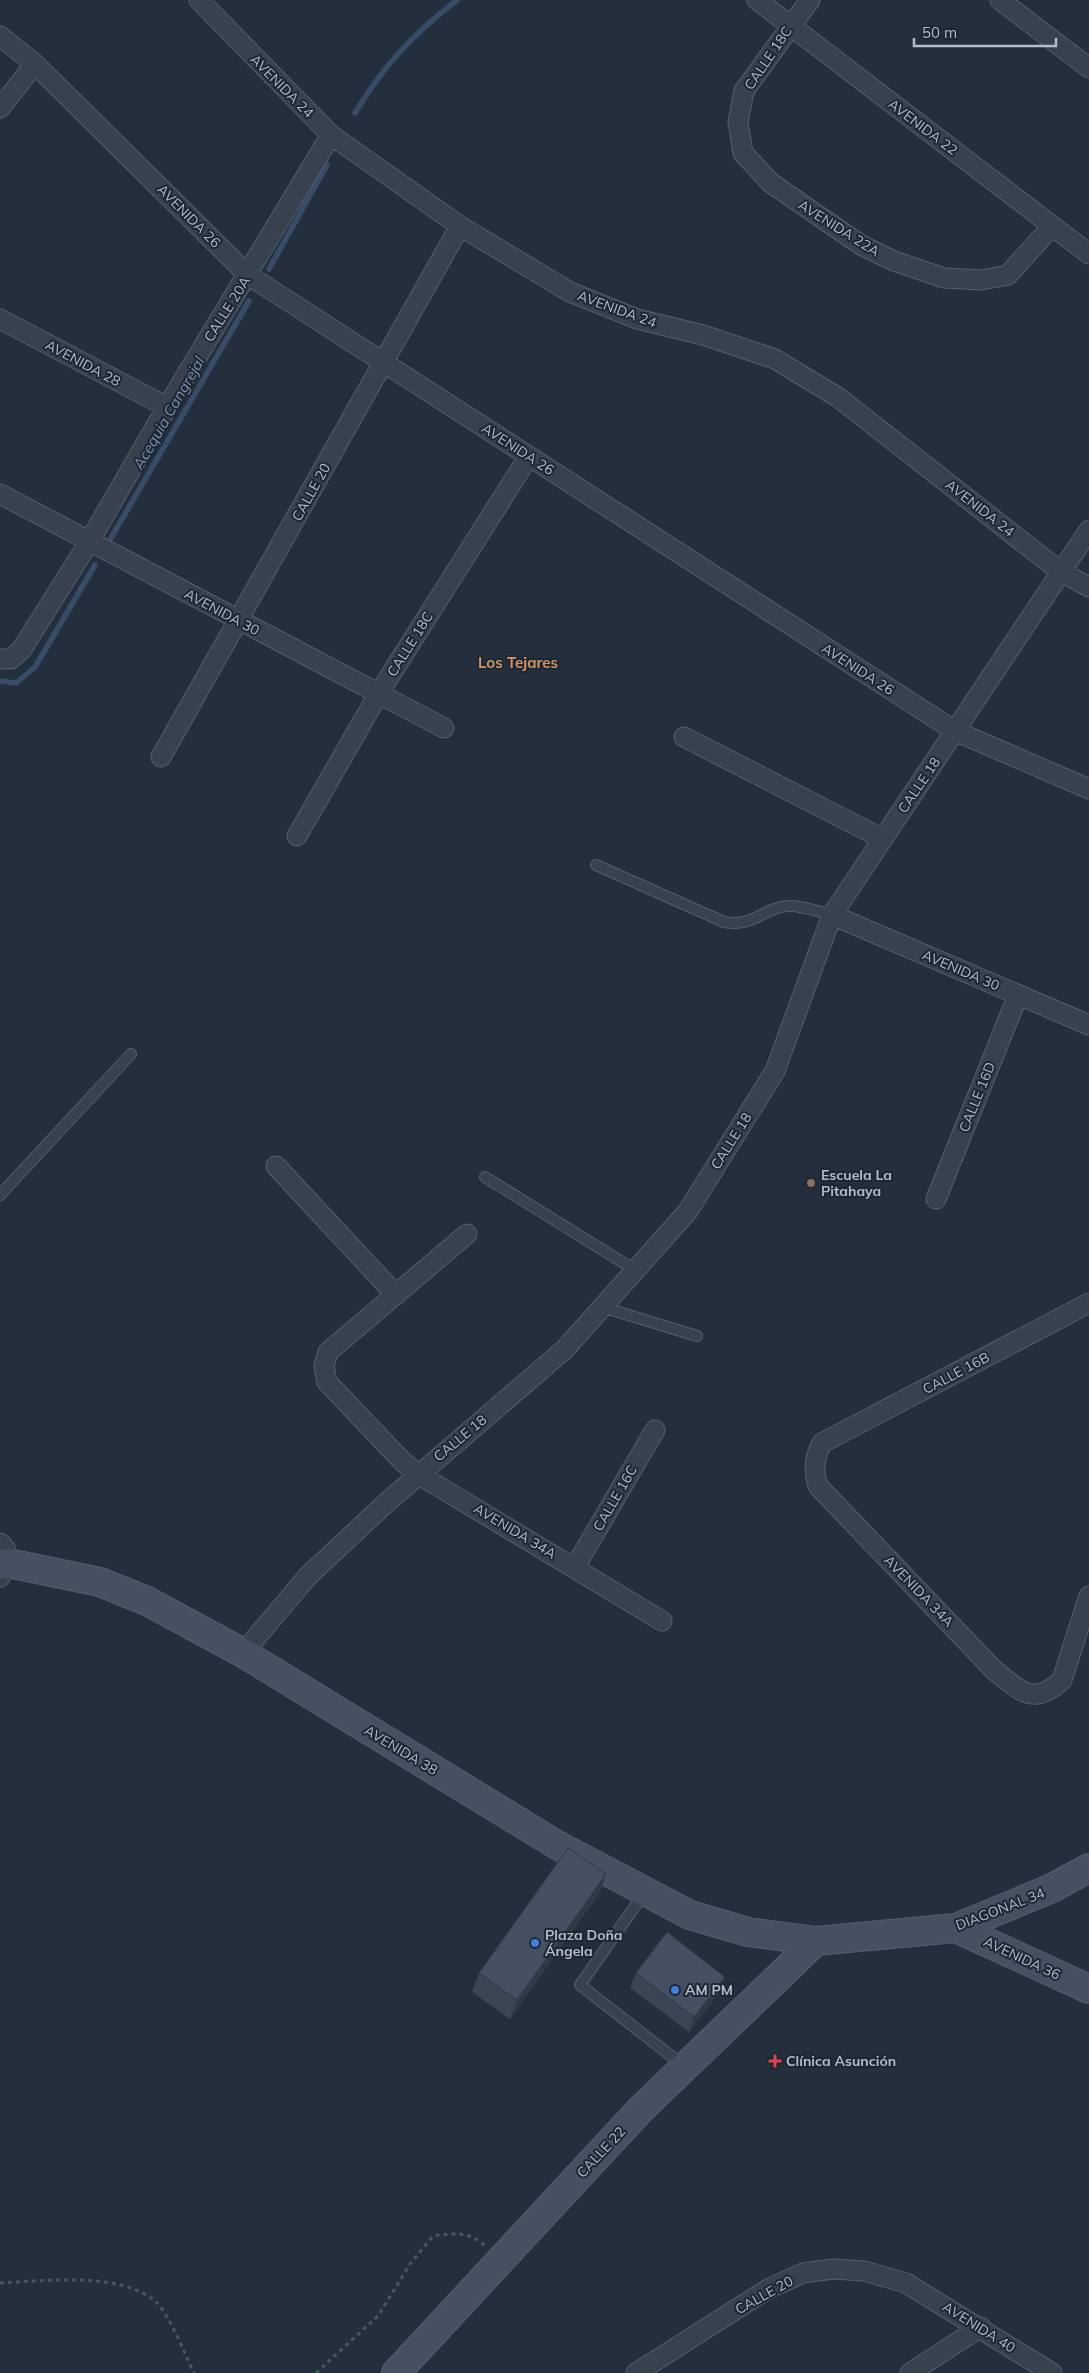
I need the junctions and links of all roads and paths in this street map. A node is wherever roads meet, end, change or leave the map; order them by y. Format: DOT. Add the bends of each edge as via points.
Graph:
graph roads {
  1 [pos="198,0"];
  2 [pos="756,0"];
  3 [pos="810,0"];
  4 [pos="1000,0"];
  5 [pos="790,26"];
  6 [pos="0,36"];
  7 [pos="35,64"];
  8 [pos="1089,68"];
  9 [pos="0,108"];
  10 [pos="738,122"];
  11 [pos="331,135"];
  12 [pos="460,226"];
  13 [pos="1052,226"];
  14 [pos="1089,254"];
  15 [pos="248,275"];
  16 [pos="0,319"];
  17 [pos="384,362"];
  18 [pos="166,407"];
  19 [pos="529,456"];
  20 [pos="0,494"];
  21 [pos="1089,530"];
  22 [pos="89,542"];
  23 [pos="1061,572"];
  24 [pos="1089,587"];
  25 [pos="239,621"];
  26 [pos="5,659"];
  27 [pos="379,693"];
  28 [pos="444,728"];
  29 [pos="955,731"];
  30 [pos="684,737"];
  31 [pos="161,758"];
  32 [pos="1089,789"];
  33 [pos="297,836"];
  34 [pos="883,839"];
  35 [pos="596,866"];
  36 [pos="832,915"];
  37 [pos="1018,995"];
  38 [pos="1089,1025"];
  39 [pos="131,1054"];
  40 [pos="276,1166"];
  41 [pos="485,1177"];
  42 [pos="0,1195"];
  43 [pos="936,1199"];
  44 [pos="467,1234"];
  45 [pos="635,1270"];
  46 [pos="396,1295"];
  47 [pos="1089,1303"];
  48 [pos="602,1307"];
  49 [pos="697,1336"];
  50 [pos="655,1430"];
  51 [pos="822,1443"];
  52 [pos="418,1474"];
  53 [pos="2,1562"];
  54 [pos="575,1567"];
  55 [pos="1089,1596"];
  56 [pos="662,1621"];
  57 [pos="243,1653"];
  58 [pos="1089,1868"];
  59 [pos="645,1891"];
  60 [pos="956,1928"];
  61 [pos="816,1941"];
  62 [pos="1089,1989"];
  63 [pos="685,2066"];
  64 [pos="501,2260"];
  65 [pos="0,2283"];
  66 [pos="906,2283"];
  67 [pos="981,2327"];
  68 [pos="194,2373"];
  69 [pos="316,2373"];
  70 [pos="396,2373"];
  71 [pos="636,2373"];
  72 [pos="910,2373"];
  73 [pos="1052,2373"];
  1 -- 11 [label="street, AVENIDA 24"];
  2 -- 5 [label="street, AVENIDA 22"];
  3 -- 5 [label="street, CALLE 18C"];
  4 -- 8 [label="street"];
  5 -- 10 [label="street, CALLE 18C" via="744,92"];
  5 -- 13 [label="street, AVENIDA 22"];
  6 -- 7 [label="street, AVENIDA 26"];
  7 -- 9 [label="street"];
  7 -- 15 [label="street, AVENIDA 26"];
  10 -- 13 [label="street, AVENIDA 22A" via="743,154 771,183 861,245 894,262 944,278 981,280 1008,275"];
  11 -- 12 [label="street, AVENIDA 24"];
  11 -- 15 [label="street, CALLE 20A"];
  12 -- 17 [label="street, CALLE 20"];
  12 -- 23 [label="street, AVENIDA 24" via="570,292 637,319 703,335 775,359 839,398"];
  13 -- 14 [label="street, AVENIDA 22"];
  15 -- 17 [label="street, AVENIDA 26"];
  15 -- 18 [label="street, CALLE 20A"];
  16 -- 18 [label="street, AVENIDA 28"];
  17 -- 19 [label="street, AVENIDA 26"];
  17 -- 25 [label="street, CALLE 20"];
  18 -- 22 [label="street, CALLE 20A"];
  19 -- 27 [label="street, CALLE 18C"];
  19 -- 29 [label="street, AVENIDA 26"];
  20 -- 22 [label="street, AVENIDA 30"];
  21 -- 23 [label="street, CALLE 18"];
  22 -- 25 [label="street, AVENIDA 30"];
  22 -- 26 [label="street, CALLE 20A" via="22,649"];
  23 -- 24 [label="street, AVENIDA 24"];
  23 -- 29 [label="street, CALLE 18"];
  25 -- 27 [label="street, AVENIDA 30"];
  25 -- 31 [label="street, CALLE 20"];
  27 -- 28 [label="street, AVENIDA 30"];
  27 -- 33 [label="street, CALLE 18C"];
  29 -- 32 [label="street, AVENIDA 26"];
  29 -- 34 [label="street, CALLE 18"];
  30 -- 34 [label="street"];
  34 -- 36 [label="street, CALLE 18"];
  35 -- 36 [label="lane" via="737,925 776,908 791,906"];
  36 -- 37 [label="street, AVENIDA 30"];
  36 -- 45 [label="street, CALLE 18" via="775,1071 688,1211"];
  37 -- 38 [label="street, AVENIDA 30"];
  37 -- 43 [label="street, CALLE 16D"];
  39 -- 42 [label="lane"];
  40 -- 46 [label="street"];
  41 -- 45 [label="lane"];
  44 -- 46 [label="street, AVENIDA 34A"];
  45 -- 48 [label="street, CALLE 18"];
  46 -- 52 [label="street, AVENIDA 34A" via="328,1352 324,1366 327,1382"];
  47 -- 51 [label="street, CALLE 16B"];
  48 -- 49 [label="lane"];
  48 -- 52 [label="street, CALLE 18" via="565,1349"];
  50 -- 54 [label="street, CALLE 16C"];
  51 -- 55 [label="street, AVENIDA 34A" via="814,1466 818,1486 994,1670 1019,1691 1039,1695 1062,1680"];
  52 -- 54 [label="street, AVENIDA 34A"];
  52 -- 57 [label="street, CALLE 18" via="308,1576"];
  53 -- 57 [label="street, AVENIDA 38" via="100,1582 146,1601"];
  54 -- 56 [label="street, AVENIDA 34A"];
  57 -- 59 [label="street, AVENIDA 38" via="557,1845"];
  58 -- 60 [label="street, DIAGONAL 34" via="1052,1888"];
  59 -- 61 [label="street, AVENIDA 38" via="690,1915 740,1929"];
  59 -- 63 [label="lane" via="580,1985"];
  60 -- 61 [label="street, DIAGONAL 34"];
  60 -- 62 [label="street, AVENIDA 36"];
  61 -- 63 [label="street, CALLE 22"];
  63 -- 64 [label="street, CALLE 22"];
  64 -- 69 [label="path" via="479,2240 458,2232 433,2236 410,2264 378,2316"];
  64 -- 70 [label="street, CALLE 22"];
  65 -- 68 [label="path" via="93,2280 136,2290 156,2303"];
  66 -- 67 [label="street, AVENIDA 40"];
  66 -- 71 [label="street, CALLE 20" via="864,2271 833,2269 802,2273 768,2290"];
  67 -- 72 [label="street"];
  67 -- 73 [label="street, AVENIDA 40"];
}
